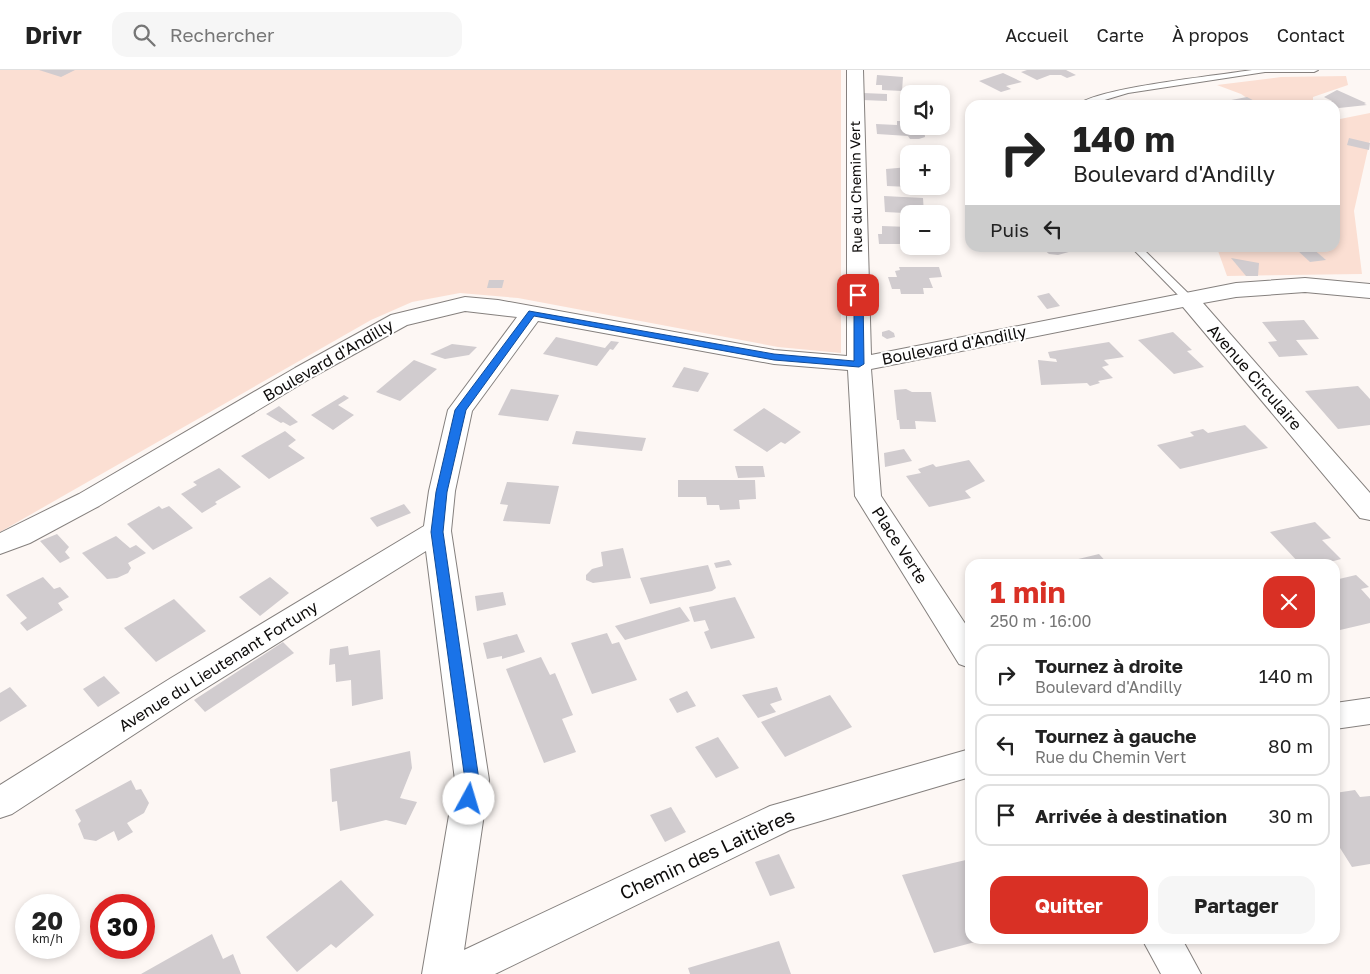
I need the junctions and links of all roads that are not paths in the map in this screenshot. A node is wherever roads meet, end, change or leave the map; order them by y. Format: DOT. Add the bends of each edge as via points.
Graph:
graph roads {
  1 [pos="855,70"];
  2 [pos="1260,70"];
  3 [pos="1314,70"];
  4 [pos="1094,100"];
  5 [pos="1141,252"];
  6 [pos="1370,291"];
  7 [pos="1188,299"];
  8 [pos="532,313"];
  9 [pos="859,364"];
  10 [pos="1370,511"];
  11 [pos="437,532"];
  12 [pos="0,544"];
  13 [pos="965,648"];
  14 [pos="1370,711"];
  15 [pos="1340,715"];
  16 [pos="965,764"];
  17 [pos="0,803"];
  18 [pos="1164,944"];
  19 [pos="441,974"];
  20 [pos="454,974"];
  21 [pos="1182,974"];
  1 -- 9 [label="street, Rue du Chemin Vert"];
  2 -- 3 [label="lane"];
  2 -- 4 [label="lane" via="1127,91"];
  5 -- 7 [label="lane, Avenue Circulaire"];
  6 -- 7 [label="street, Boulevard d'Andilly" via="1305,285 1236,290"];
  7 -- 9 [label="street, Boulevard d'Andilly"];
  7 -- 10 [label="street, Avenue Circulaire"];
  8 -- 9 [label="street, Boulevard d'Andilly" via="774,357"];
  8 -- 11 [label="street" via="460,410"];
  8 -- 12 [label="street, Boulevard d'Andilly" via="465,304 398,320 89,500"];
  9 -- 13 [label="street, Place Verte" via="868,496"];
  11 -- 17 [label="street, Avenue du Lieutenant Fortuny" via="182,687"];
  11 -- 19 [label="street" via="472,780"];
  14 -- 15 [label="street"];
  16 -- 20 [label="street, Chemin des Laitières" via="782,816"];
  18 -- 21 [label="street"];
}
